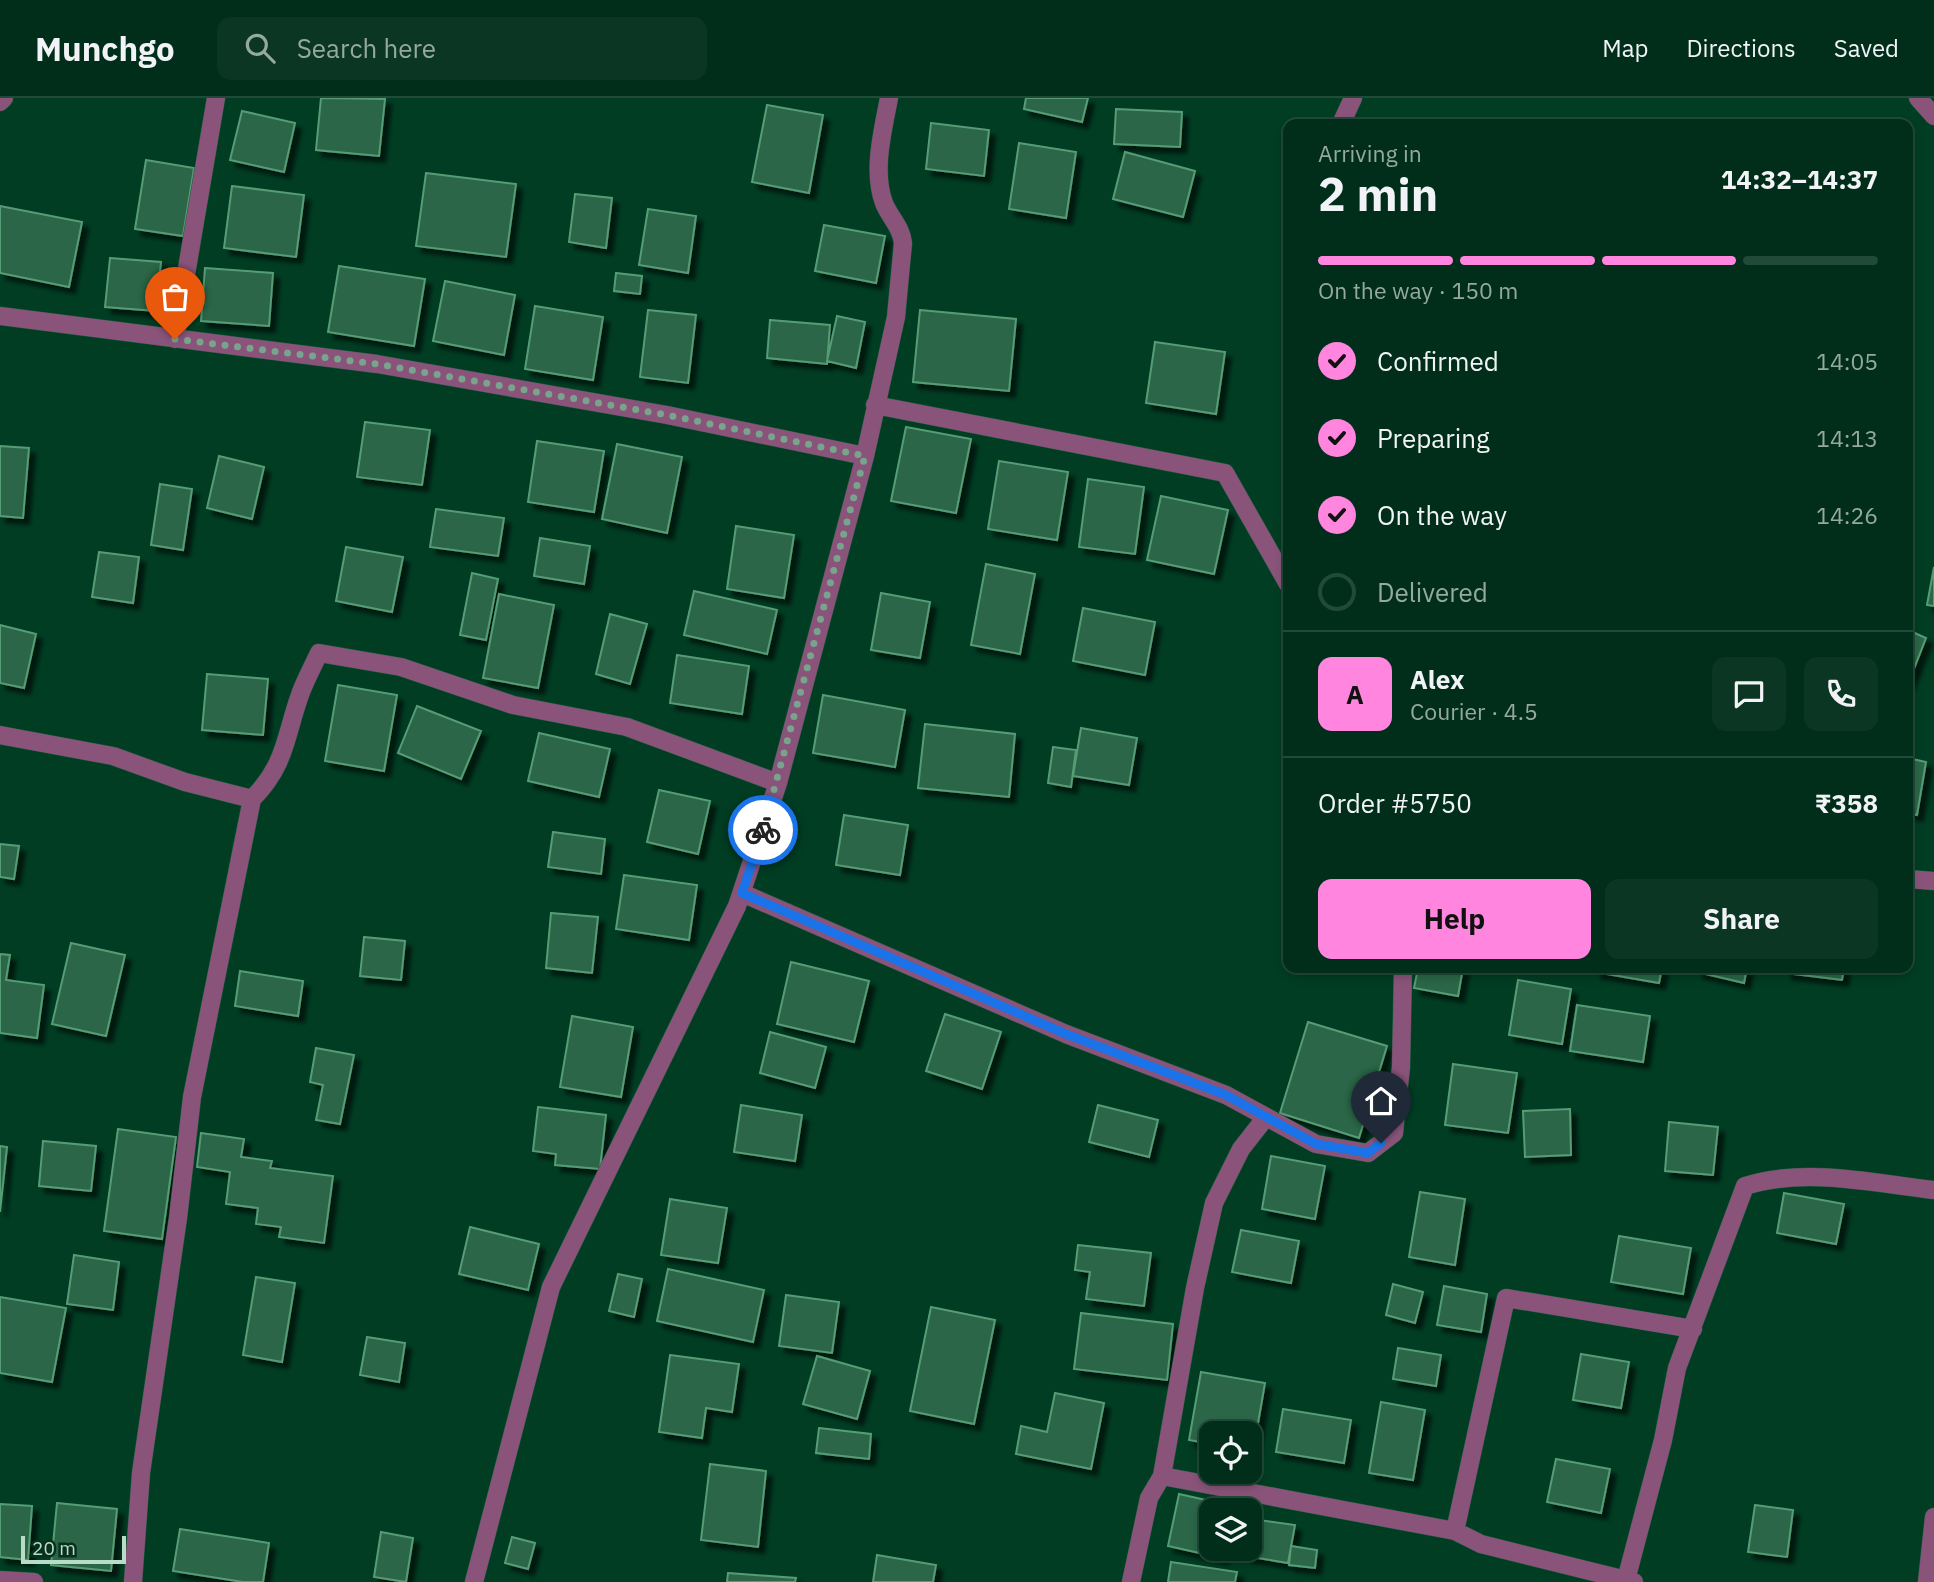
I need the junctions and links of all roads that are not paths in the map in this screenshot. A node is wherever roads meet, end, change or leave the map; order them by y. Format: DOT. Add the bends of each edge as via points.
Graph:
graph roads {
  1 [pos="4,98"];
  2 [pos="216,98"];
  3 [pos="889,98"];
  4 [pos="1353,98"];
  5 [pos="1918,98"];
  6 [pos="0,102"];
  7 [pos="1934,116"];
  8 [pos="1343,119"];
  9 [pos="0,316"];
  10 [pos="175,339"];
  11 [pos="875,405"];
  12 [pos="865,456"];
  13 [pos="1283,575"];
  14 [pos="0,735"];
  15 [pos="778,783"];
  16 [pos="252,799"];
  17 [pos="1913,879"];
  18 [pos="1934,881"];
  19 [pos="742,893"];
  20 [pos="1403,973"];
  21 [pos="1266,1117"];
  22 [pos="1934,1190"];
  23 [pos="1693,1329"];
  24 [pos="1162,1476"];
  25 [pos="1934,1517"];
  26 [pos="1455,1531"];
  27 [pos="1930,1574"];
  28 [pos="0,1580"];
  29 [pos="1630,1581"];
  30 [pos="34,1582"];
  31 [pos="133,1582"];
  32 [pos="474,1582"];
  33 [pos="1131,1582"];
  1 -- 6 [label="street"];
  2 -- 10 [label="street"];
  3 -- 11 [label="street" via="879,183 903,243 896,317"];
  4 -- 8 [label="street"];
  5 -- 7 [label="street"];
  9 -- 10 [label="street"];
  10 -- 12 [label="street" via="377,364 667,415"];
  11 -- 12 [label="street"];
  11 -- 13 [label="street" via="1225,473"];
  12 -- 15 [label="street"];
  14 -- 16 [label="street" via="113,756 185,782"];
  15 -- 16 [label="street" via="627,727 513,705 401,667 319,653 301,692 287,744 270,781"];
  15 -- 19 [label="street"];
  16 -- 31 [label="street" via="192,1097 141,1473"];
  17 -- 18 [label="street"];
  19 -- 21 [label="street" via="1066,1034 1226,1095"];
  19 -- 32 [label="street" via="551,1287"];
  20 -- 21 [label="street" via="1394,1133 1368,1153 1316,1144"];
  21 -- 24 [label="street" via="1241,1149 1214,1203"];
  22 -- 23 [label="street" via="1829,1178 1770,1178 1745,1186"];
  23 -- 26 [label="street" via="1506,1298"];
  23 -- 29 [label="street" via="1677,1368"];
  24 -- 26 [label="street"];
  24 -- 33 [label="street" via="1149,1498"];
  25 -- 27 [label="street"];
  26 -- 29 [label="street" via="1480,1544"];
  28 -- 30 [label="street"];
}
